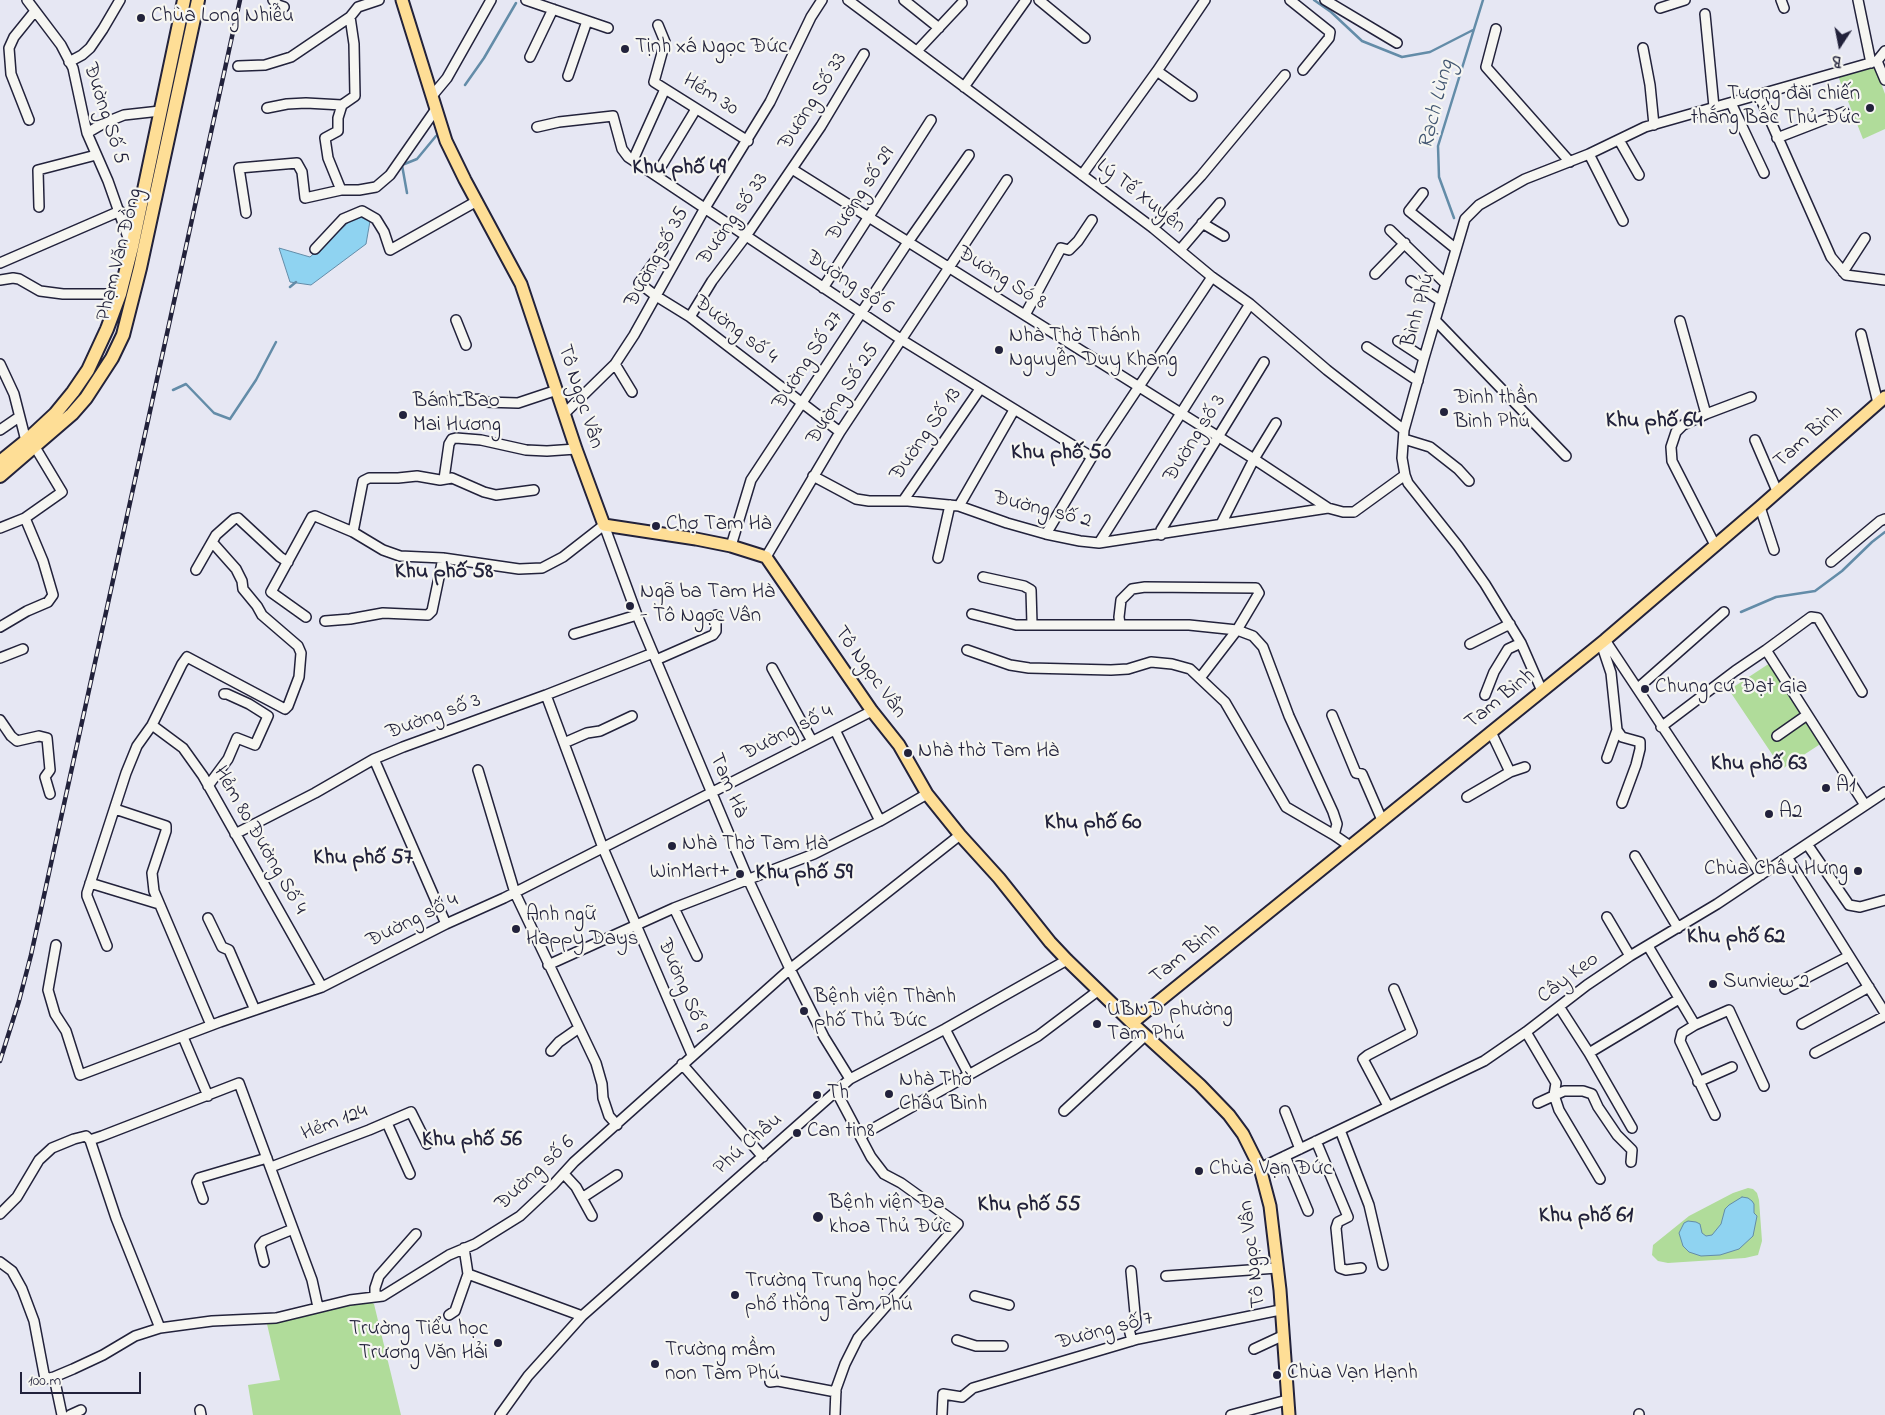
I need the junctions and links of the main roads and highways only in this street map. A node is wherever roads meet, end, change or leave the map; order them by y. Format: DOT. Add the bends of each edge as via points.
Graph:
graph roads {
  1 [pos="184,0"];
  2 [pos="198,0"];
  3 [pos="402,0"];
  4 [pos="1882,400"];
  5 [pos="30,444"];
  6 [pos="0,462"];
  7 [pos="0,476"];
  8 [pos="1132,1023"];
  9 [pos="1289,1415"];
  1 -- 5 [label="highway, Phạm Văn Đồng" via="120,294 88,370"];
  2 -- 5 [label="highway, Phạm Văn Đồng" via="123,335 86,398 72,414"];
  3 -- 8 [label="main road, Tô Ngọc Vân" via="446,141 521,284 604,525 696,539 766,557 899,745 928,794 960,835 1067,960"];
  4 -- 8 [label="main road, Tam Bình" via="1603,641"];
  5 -- 6 [label="highway, Phạm Văn Đồng"];
  5 -- 7 [label="highway, Phạm Văn Đồng"];
  8 -- 9 [label="main road, Tô Ngọc Vân" via="1200,1084 1229,1115 1260,1168 1270,1206"];
}
